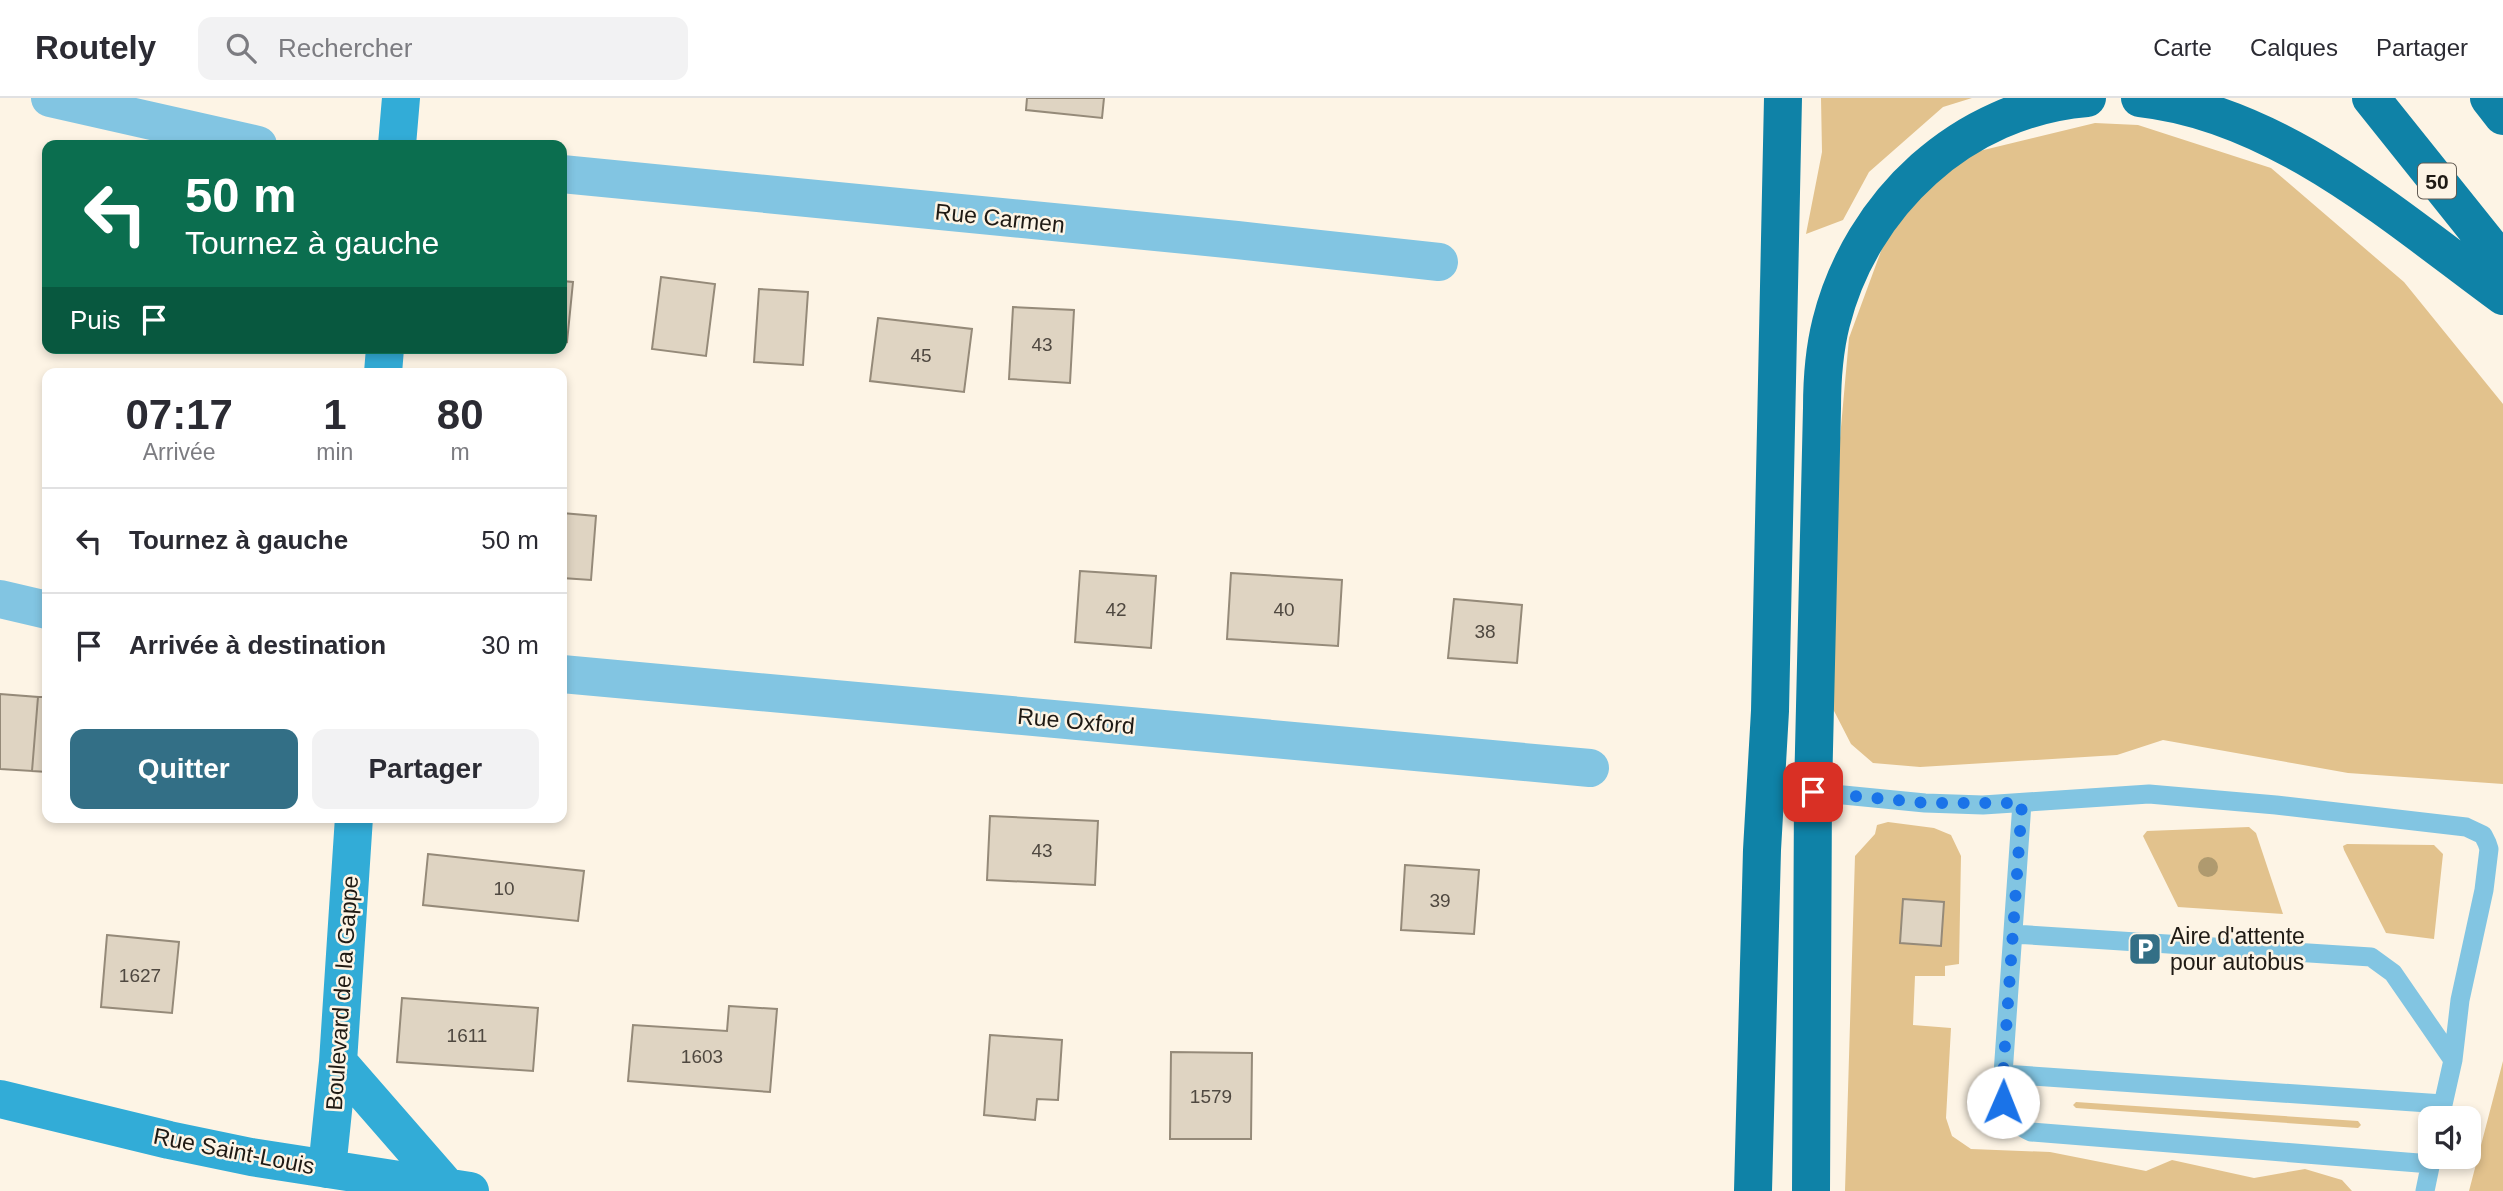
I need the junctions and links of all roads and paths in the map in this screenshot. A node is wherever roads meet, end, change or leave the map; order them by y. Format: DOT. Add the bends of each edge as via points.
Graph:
graph roads {
  1 [pos="51,98"];
  2 [pos="401,98"];
  3 [pos="1783,98"];
  4 [pos="2087,98"];
  5 [pos="2140,98"];
  6 [pos="2371,98"];
  7 [pos="2489,98"];
  8 [pos="2503,116"];
  9 [pos="236,140"];
  10 [pos="397,140"];
  11 [pos="567,174"];
  12 [pos="1439,262"];
  13 [pos="2503,263"];
  14 [pos="2503,296"];
  15 [pos="0,599"];
  16 [pos="42,609"];
  17 [pos="567,674"];
  18 [pos="1590,768"];
  19 [pos="1813,792"];
  20 [pos="2022,803"];
  21 [pos="354,823"];
  22 [pos="2013,934"];
  23 [pos="2453,1059"];
  24 [pos="338,1062"];
  25 [pos="2003,1074"];
  26 [pos="0,1099"];
  27 [pos="2443,1106"];
  28 [pos="2418,1109"];
  29 [pos="2418,1159"];
  30 [pos="327,1169"];
  31 [pos="2429,1169"];
  32 [pos="458,1189"];
  33 [pos="1753,1191"];
  34 [pos="1811,1191"];
  35 [pos="2425,1191"];
  1 -- 9 [label="street"];
  2 -- 10 [label="main road"];
  3 -- 33 [label="highway" via="1770,711"];
  4 -- 19 [label="highway" via="2021,111 1944,151 1890,204 1846,276 1823,370"];
  5 -- 14 [label="highway" via="2219,115 2274,140 2345,181"];
  6 -- 13 [label="highway, 50"];
  7 -- 8 [label="highway"];
  11 -- 12 [label="street, Rue Carmen"];
  15 -- 16 [label="street"];
  17 -- 18 [label="street, Rue Oxford"];
  19 -- 20 [label="lane" via="1926,803"];
  19 -- 34 [label="highway"];
  20 -- 22 [label="lane"];
  20 -- 23 [label="lane" via="2149,794 2476,830 2489,849"];
  21 -- 24 [label="main road, Boulevard de la Gappe"];
  22 -- 23 [label="lane" via="2371,957 2393,973"];
  22 -- 25 [label="lane"];
  23 -- 27 [label="lane"];
  24 -- 30 [label="main road, Boulevard de la Gappe"];
  24 -- 32 [label="main road"];
  25 -- 28 [label="lane"];
  25 -- 29 [label="lane" via="2006,1110 2016,1124 2031,1132"];
  26 -- 30 [label="main road, Rue Saint-Louis" via="183,1143"];
  30 -- 32 [label="main road, Rue Saint-Louis"];
  31 -- 35 [label="lane"];
}
